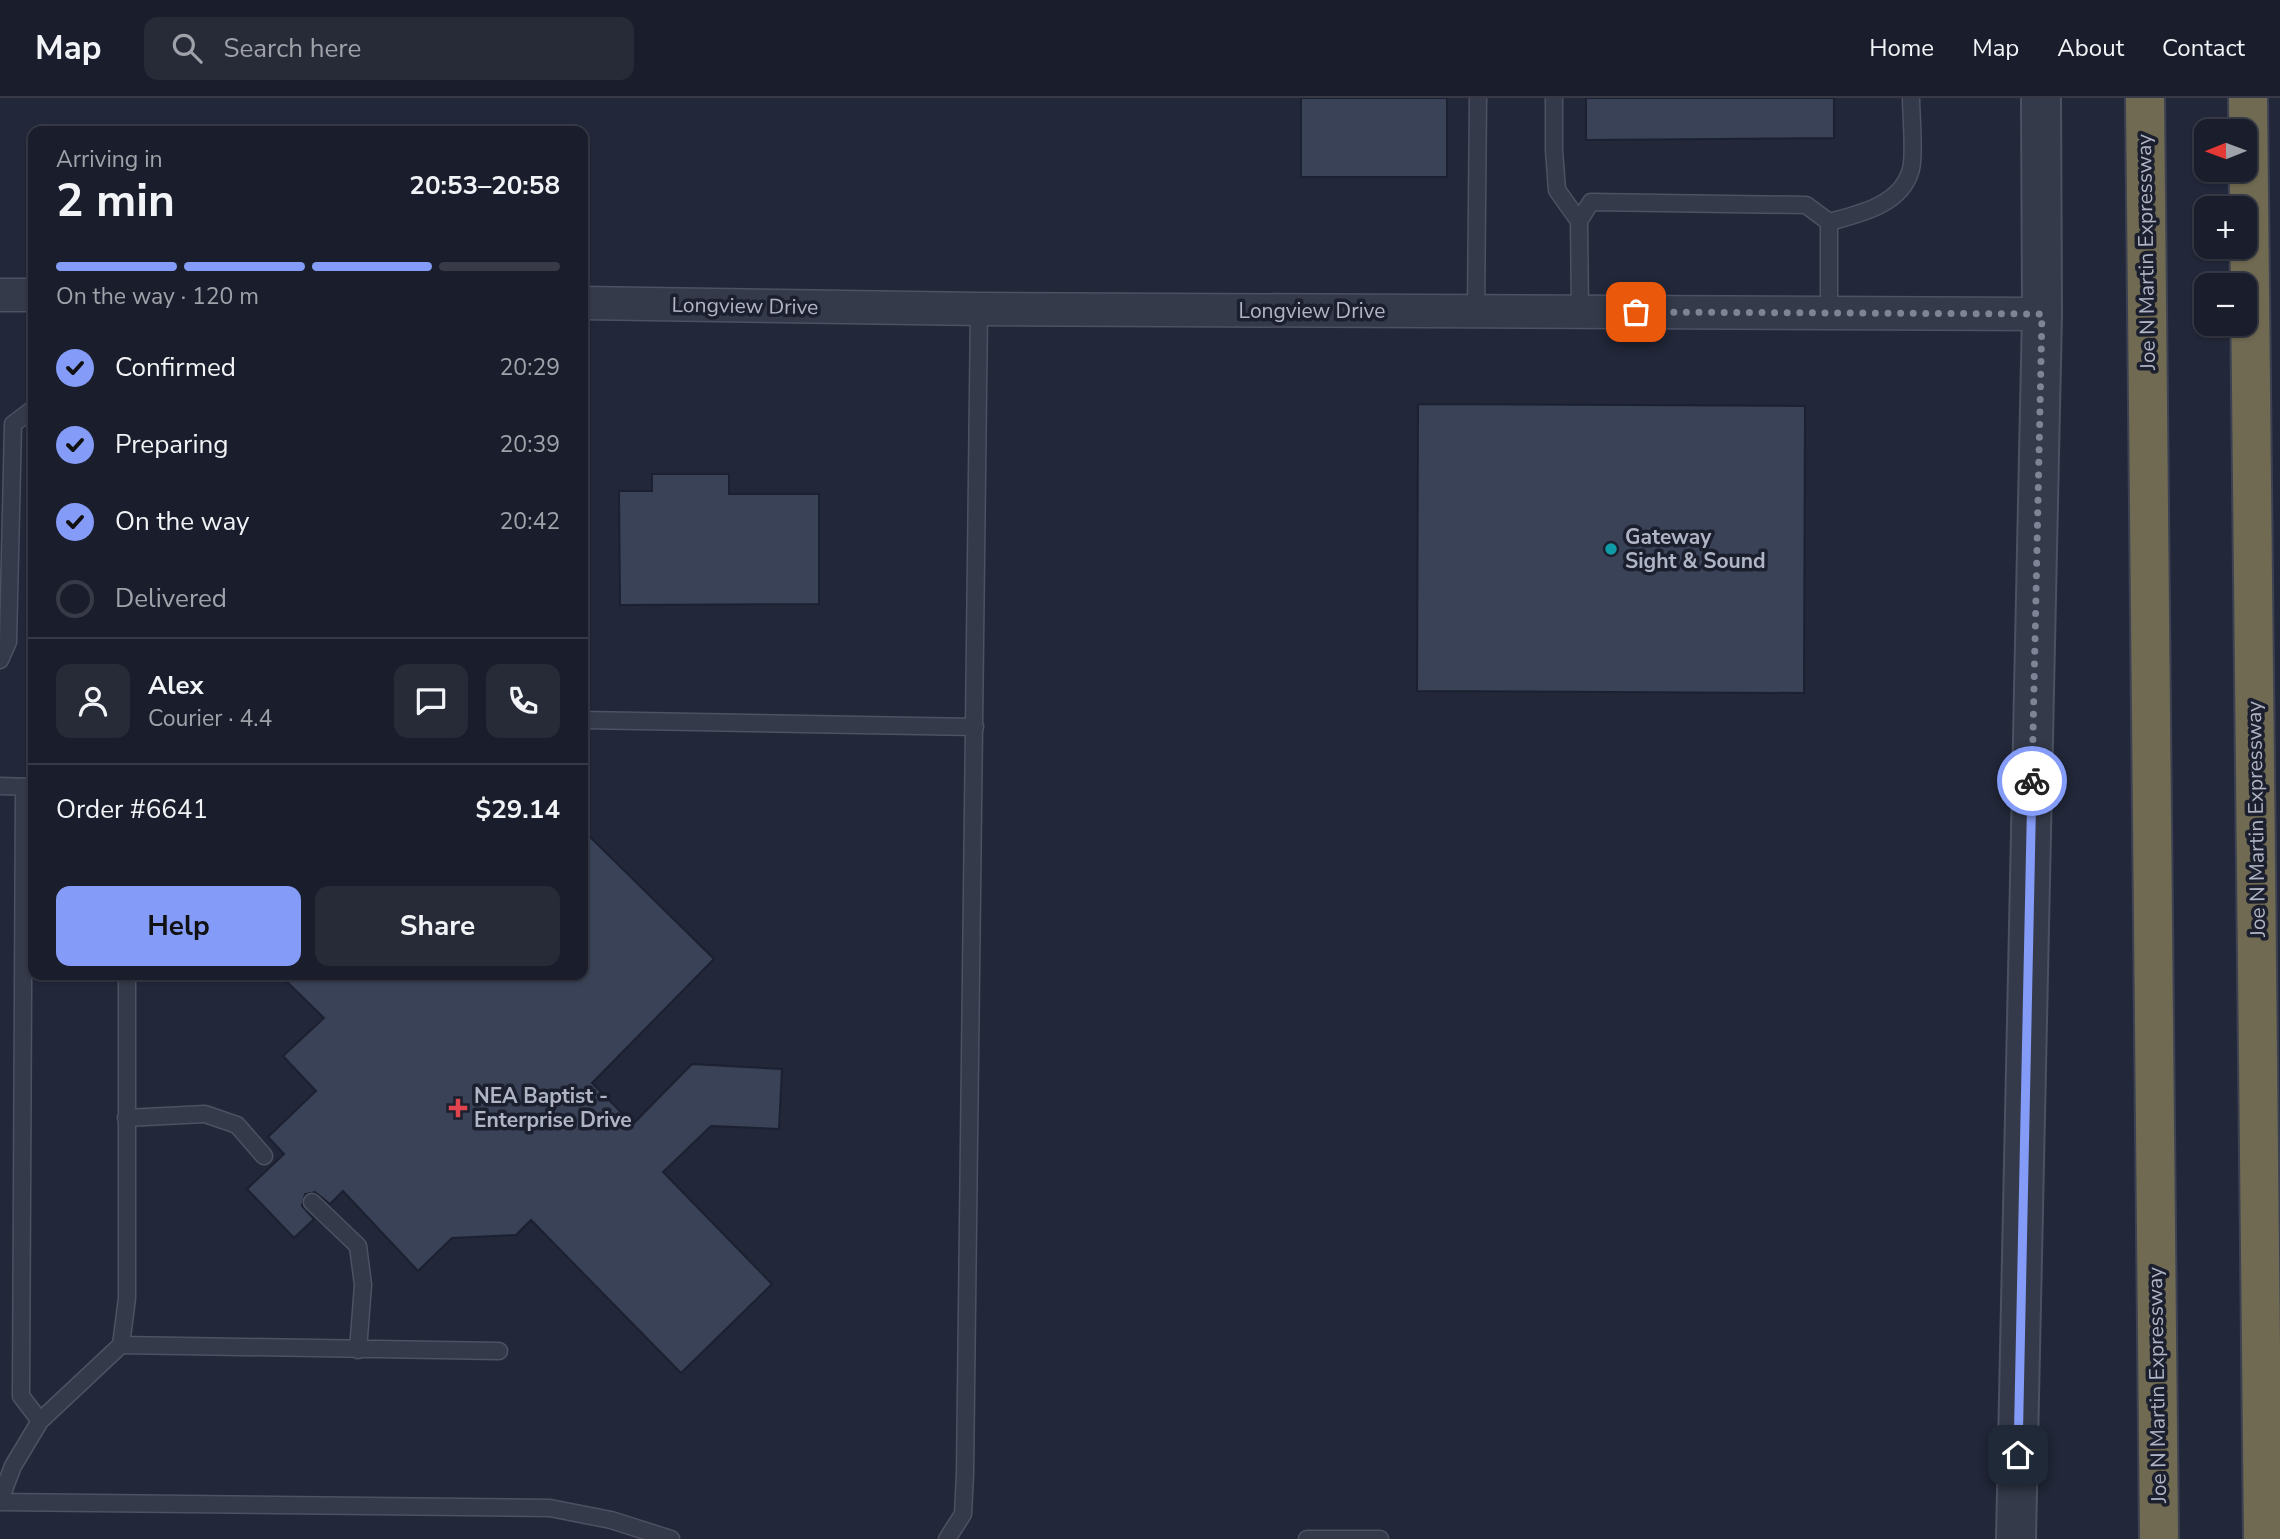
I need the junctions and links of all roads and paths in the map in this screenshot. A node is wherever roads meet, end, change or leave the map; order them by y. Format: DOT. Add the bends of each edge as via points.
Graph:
graph roads {
  1 [pos="1478,98"];
  2 [pos="1554,98"];
  3 [pos="1910,98"];
  4 [pos="2042,98"];
  5 [pos="2145,98"];
  6 [pos="2248,98"];
  7 [pos="1579,221"];
  8 [pos="1829,222"];
  9 [pos="0,295"];
  10 [pos="28,295"];
  11 [pos="588,303"];
  12 [pos="979,309"];
  13 [pos="1476,312"];
  14 [pos="1580,312"];
  15 [pos="1829,313"];
  16 [pos="2042,314"];
  17 [pos="28,412"];
  18 [pos="0,660"];
  19 [pos="588,720"];
  20 [pos="975,727"];
  21 [pos="0,786"];
  22 [pos="28,787"];
  23 [pos="127,980"];
  24 [pos="127,1118"];
  25 [pos="264,1156"];
  26 [pos="312,1202"];
  27 [pos="121,1345"];
  28 [pos="358,1350"];
  29 [pos="499,1351"];
  30 [pos="40,1421"];
  31 [pos="0,1501"];
  32 [pos="671,1539"];
  33 [pos="947,1539"];
  34 [pos="1307,1539"];
  35 [pos="1380,1539"];
  36 [pos="2016,1539"];
  37 [pos="2159,1539"];
  38 [pos="2263,1539"];
  1 -- 13 [label="lane"];
  2 -- 7 [label="lane" via="1557,190"];
  3 -- 8 [label="lane" via="1911,169 1900,188 1866,212"];
  4 -- 16 [label="street"];
  5 -- 37 [label="highway, Joe N Martin Expressway"];
  6 -- 38 [label="highway, Joe N Martin Expressway"];
  7 -- 8 [label="lane" via="1591,202 1806,205"];
  7 -- 14 [label="lane"];
  8 -- 15 [label="lane"];
  9 -- 10 [label="street"];
  11 -- 12 [label="street, Longview Drive"];
  12 -- 13 [label="street, Longview Drive"];
  12 -- 20 [label="lane"];
  13 -- 14 [label="street, Longview Drive"];
  14 -- 15 [label="street, Longview Drive"];
  15 -- 16 [label="street, Longview Drive"];
  16 -- 36 [label="street"];
  17 -- 18 [label="lane" via="13,424 8,642"];
  19 -- 20 [label="lane"];
  20 -- 33 [label="lane" via="965,1474 963,1514"];
  21 -- 22 [label="lane"];
  22 -- 30 [label="lane" via="21,1396"];
  23 -- 24 [label="lane"];
  24 -- 25 [label="lane" via="205,1114 237,1125"];
  24 -- 27 [label="lane" via="127,1297"];
  26 -- 28 [label="lane" via="358,1246 363,1285"];
  27 -- 28 [label="lane"];
  27 -- 30 [label="lane"];
  28 -- 29 [label="lane"];
  30 -- 31 [label="lane" via="13,1466"];
  31 -- 32 [label="lane" via="550,1508 611,1520"];
  34 -- 35 [label="lane"];
}
